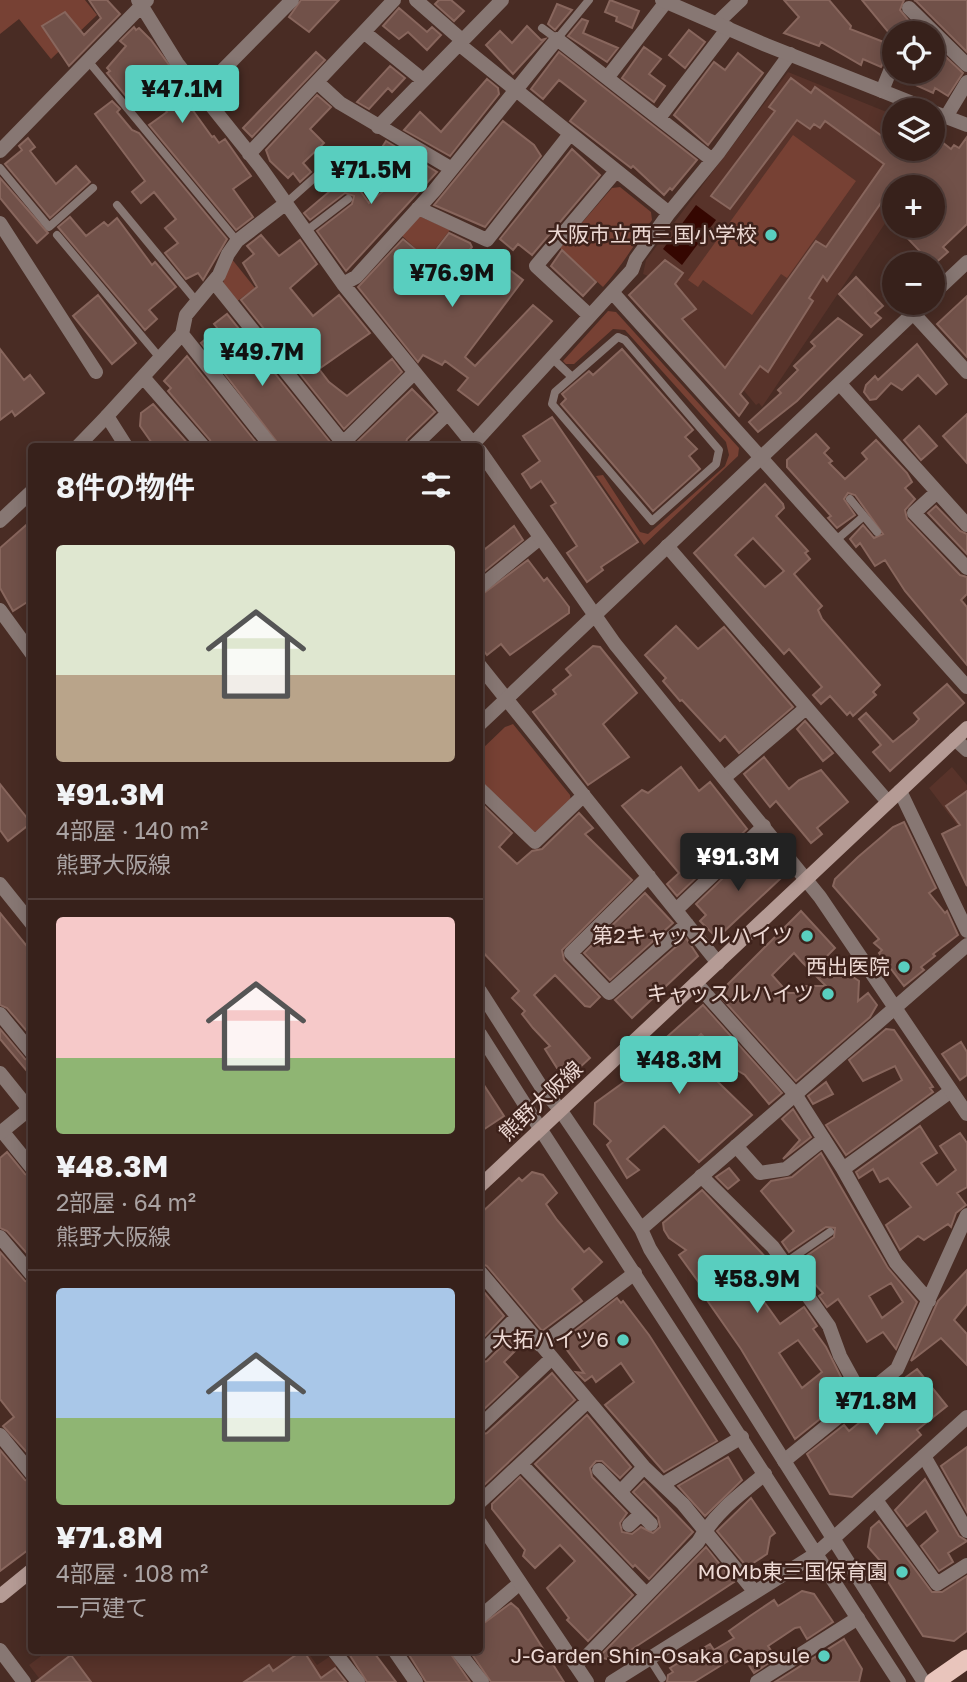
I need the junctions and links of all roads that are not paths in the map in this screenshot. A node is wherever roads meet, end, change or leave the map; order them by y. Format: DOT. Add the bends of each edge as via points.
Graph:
graph roads {
  1 [pos="292,0"];
  2 [pos="394,0"];
  3 [pos="416,0"];
  4 [pos="502,0"];
  5 [pos="589,0"];
  6 [pos="741,0"];
  7 [pos="665,1"];
  8 [pos="142,2"];
  9 [pos="909,8"];
  10 [pos="915,21"];
  11 [pos="723,26"];
  12 [pos="542,28"];
  13 [pos="365,33"];
  14 [pos="558,39"];
  15 [pos="461,43"];
  16 [pos="945,48"];
  17 [pos="790,54"];
  18 [pos="89,62"];
  19 [pos="967,65"];
  20 [pos="607,78"];
  21 [pos="423,80"];
  22 [pos="967,82"];
  23 [pos="318,83"];
  24 [pos="885,84"];
  25 [pos="516,90"];
  26 [pos="882,91"];
  27 [pos="201,93"];
  28 [pos="899,98"];
  29 [pos="945,104"];
  30 [pos="945,116"];
  31 [pos="659,118"];
  32 [pos="967,125"];
  33 [pos="378,127"];
  34 [pos="570,134"];
  35 [pos="0,151"];
  36 [pos="249,154"];
  37 [pos="711,159"];
  38 [pos="331,163"];
  39 [pos="0,168"];
  40 [pos="452,169"];
  41 [pos="616,171"];
  42 [pos="93,188"];
  43 [pos="348,199"];
  44 [pos="285,204"];
  45 [pos="117,205"];
  46 [pos="418,208"];
  47 [pos="669,213"];
  48 [pos="0,223"];
  49 [pos="305,232"];
  50 [pos="57,236"];
  51 [pos="237,242"];
  52 [pos="967,262"];
  53 [pos="214,282"];
  54 [pos="945,283"];
  55 [pos="343,284"];
  56 [pos="612,292"];
  57 [pos="197,302"];
  58 [pos="912,315"];
  59 [pos="924,315"];
  60 [pos="590,316"];
  61 [pos="182,334"];
  62 [pos="160,358"];
  63 [pos="552,358"];
  64 [pos="96,372"];
  65 [pos="967,372"];
  66 [pos="413,374"];
  67 [pos="571,376"];
  68 [pos="143,377"];
  69 [pos="840,384"];
  70 [pos="447,414"];
  71 [pos="107,416"];
  72 [pos="92,441"];
  73 [pos="124,443"];
  74 [pos="200,443"];
  75 [pos="269,443"];
  76 [pos="339,443"];
  77 [pos="343,443"];
  78 [pos="417,443"];
  79 [pos="472,443"];
  80 [pos="479,443"];
  81 [pos="483,457"];
  82 [pos="760,458"];
  83 [pos="937,492"];
  84 [pos="28,495"];
  85 [pos="850,499"];
  86 [pos="864,516"];
  87 [pos="0,521"];
  88 [pos="967,525"];
  89 [pos="877,531"];
  90 [pos="540,538"];
  91 [pos="835,541"];
  92 [pos="667,546"];
  93 [pos="967,569"];
  94 [pos="483,585"];
  95 [pos="0,610"];
  96 [pos="593,614"];
  97 [pos="28,648"];
  98 [pos="483,670"];
  99 [pos="967,687"];
  100 [pos="506,699"];
  101 [pos="806,708"];
  102 [pos="483,721"];
  103 [pos="967,728"];
  104 [pos="956,739"];
  105 [pos="967,750"];
  106 [pos="725,778"];
  107 [pos="900,791"];
  108 [pos="483,792"];
  109 [pos="584,795"];
  110 [pos="888,802"];
  111 [pos="764,826"];
  112 [pos="649,876"];
  113 [pos="807,879"];
  114 [pos="0,884"];
  115 [pos="676,910"];
  116 [pos="28,919"];
  117 [pos="687,924"];
  118 [pos="967,931"];
  119 [pos="967,945"];
  120 [pos="718,962"];
  121 [pos="696,983"];
  122 [pos="483,996"];
  123 [pos="895,1007"];
  124 [pos="0,1014"];
  125 [pos="483,1039"];
  126 [pos="28,1048"];
  127 [pos="0,1073"];
  128 [pos="951,1091"];
  129 [pos="795,1094"];
  130 [pos="28,1106"];
  131 [pos="28,1110"];
  132 [pos="561,1111"];
  133 [pos="967,1114"];
  134 [pos="541,1130"];
  135 [pos="1,1132"];
  136 [pos="824,1139"];
  137 [pos="736,1146"];
  138 [pos="28,1163"];
  139 [pos="843,1169"];
  140 [pos="701,1176"];
  141 [pos="483,1180"];
  142 [pos="967,1214"];
  143 [pos="640,1229"];
  144 [pos="830,1232"];
  145 [pos="0,1237"];
  146 [pos="785,1263"];
  147 [pos="28,1270"];
  148 [pos="635,1273"];
  149 [pos="483,1281"];
  150 [pos="929,1301"];
  151 [pos="517,1317"];
  152 [pos="540,1345"];
  153 [pos="483,1351"];
  154 [pos="552,1358"];
  155 [pos="862,1396"];
  156 [pos="588,1401"];
  157 [pos="967,1417"];
  158 [pos="483,1423"];
  159 [pos="0,1435"];
  160 [pos="742,1437"];
  161 [pos="924,1456"];
  162 [pos="784,1461"];
  163 [pos="522,1464"];
  164 [pos="644,1467"];
  165 [pos="28,1469"];
  166 [pos="599,1470"];
  167 [pos="765,1474"];
  168 [pos="663,1484"];
  169 [pos="620,1492"];
  170 [pos="483,1499"];
  171 [pos="876,1500"];
  172 [pos="629,1525"];
  173 [pos="483,1528"];
  174 [pos="967,1531"];
  175 [pos="704,1532"];
  176 [pos="833,1537"];
  177 [pos="816,1554"];
  178 [pos="967,1565"];
  179 [pos="28,1573"];
  180 [pos="520,1583"];
  181 [pos="754,1591"];
  182 [pos="646,1594"];
  183 [pos="0,1595"];
  184 [pos="483,1614"];
  185 [pos="858,1618"];
  186 [pos="0,1650"];
  187 [pos="336,1654"];
  188 [pos="397,1654"];
  189 [pos="460,1654"];
  190 [pos="650,1659"];
  191 [pos="967,1659"];
  192 [pos="575,1664"];
  193 [pos="967,1674"];
  194 [pos="662,1678"];
  195 [pos="24,1682"];
  196 [pos="358,1682"];
  197 [pos="416,1682"];
  198 [pos="482,1682"];
  199 [pos="587,1682"];
  200 [pos="612,1682"];
  201 [pos="757,1682"];
  202 [pos="899,1682"];
  203 [pos="924,1682"];
  204 [pos="934,1682"];
  205 [pos="956,1682"];
  1 -- 27 [label="street"];
  2 -- 13 [label="street"];
  3 -- 15 [label="street"];
  4 -- 15 [label="street"];
  5 -- 14 [label="lane"];
  6 -- 11 [label="street"];
  7 -- 11 [label="street"];
  7 -- 20 [label="street"];
  8 -- 18 [label="street"];
  8 -- 27 [label="street" via="177,63"];
  9 -- 10 [label="street"];
  11 -- 17 [label="street"];
  11 -- 31 [label="street"];
  12 -- 14 [label="lane"];
  13 -- 21 [label="street"];
  13 -- 23 [label="street"];
  14 -- 20 [label="street"];
  14 -- 25 [label="street"];
  15 -- 21 [label="street"];
  15 -- 25 [label="street"];
  16 -- 19 [label="street"];
  17 -- 26 [label="street"];
  17 -- 37 [label="street"];
  18 -- 35 [label="street"];
  18 -- 51 [label="lane"];
  20 -- 31 [label="street"];
  21 -- 33 [label="street"];
  22 -- 29 [label="street"];
  23 -- 33 [label="street"];
  23 -- 36 [label="street"];
  24 -- 26 [label="street"];
  25 -- 34 [label="street"];
  25 -- 40 [label="street"];
  26 -- 28 [label="street"];
  27 -- 36 [label="street"];
  30 -- 32 [label="street"];
  31 -- 37 [label="street"];
  33 -- 40 [label="street"];
  34 -- 41 [label="street"];
  34 -- 46 [label="street" via="486,240"];
  36 -- 44 [label="street"];
  37 -- 47 [label="street"];
  38 -- 44 [label="lane"];
  39 -- 42 [label="lane" via="49,227"];
  40 -- 46 [label="street"];
  41 -- 47 [label="street"];
  41 -- 60 [label="street" via="536,266"];
  43 -- 49 [label="lane"];
  44 -- 49 [label="street"];
  44 -- 51 [label="street"];
  45 -- 57 [label="lane"];
  46 -- 55 [label="street" via="356,277"];
  47 -- 56 [label="street"];
  48 -- 64 [label="street"];
  49 -- 55 [label="street"];
  50 -- 62 [label="lane"];
  51 -- 53 [label="street"];
  52 -- 54 [label="street"];
  53 -- 57 [label="street"];
  53 -- 76 [label="street"];
  55 -- 66 [label="street"];
  56 -- 60 [label="street"];
  56 -- 82 [label="street"];
  57 -- 61 [label="street" via="186,315"];
  58 -- 69 [label="street"];
  59 -- 65 [label="street"];
  60 -- 63 [label="street"];
  61 -- 62 [label="street"];
  61 -- 75 [label="street"];
  62 -- 68 [label="street"];
  63 -- 67 [label="lane"];
  63 -- 80 [label="street"];
  66 -- 70 [label="street"];
  66 -- 77 [label="street"];
  67 -- 67 [label="lane" via="614,338 624,338 716,443 716,464 652,521 554,410 553,394"];
  68 -- 71 [label="street"];
  68 -- 74 [label="street"];
  69 -- 82 [label="street"];
  69 -- 83 [label="street"];
  70 -- 78 [label="street"];
  70 -- 79 [label="street"];
  71 -- 72 [label="street"];
  71 -- 73 [label="street"];
  81 -- 90 [label="street"];
  82 -- 91 [label="street"];
  82 -- 92 [label="street"];
  83 -- 88 [label="street"];
  83 -- 93 [label="street" via="914,513"];
  84 -- 87 [label="street"];
  85 -- 86 [label="lane"];
  86 -- 89 [label="lane"];
  86 -- 91 [label="lane"];
  90 -- 94 [label="street"];
  90 -- 96 [label="street"];
  91 -- 99 [label="street"];
  92 -- 96 [label="street"];
  92 -- 101 [label="street"];
  95 -- 97 [label="street"];
  96 -- 100 [label="street"];
  96 -- 106 [label="street"];
  98 -- 100 [label="street"];
  100 -- 102 [label="street"];
  100 -- 109 [label="street"];
  101 -- 106 [label="street"];
  101 -- 110 [label="street"];
  103 -- 104 [label="main road, 熊野大阪線"];
  104 -- 105 [label="street"];
  104 -- 107 [label="main road, 熊野大阪線"];
  106 -- 111 [label="street"];
  107 -- 110 [label="main road, 熊野大阪線"];
  107 -- 118 [label="street"];
  108 -- 109 [label="street" via="535,842"];
  109 -- 112 [label="street"];
  110 -- 113 [label="main road, 熊野大阪線"];
  111 -- 113 [label="street"];
  111 -- 115 [label="street"];
  112 -- 115 [label="street"];
  112 -- 117 [label="street" via="571,953 609,993"];
  113 -- 120 [label="main road, 熊野大阪線"];
  113 -- 123 [label="street"];
  114 -- 116 [label="street"];
  115 -- 117 [label="street"];
  117 -- 120 [label="street"];
  119 -- 123 [label="street"];
  120 -- 121 [label="main road, 熊野大阪線"];
  121 -- 129 [label="street"];
  121 -- 132 [label="main road, 熊野大阪線"];
  122 -- 132 [label="street"];
  123 -- 128 [label="street"];
  123 -- 129 [label="street"];
  124 -- 126 [label="street"];
  125 -- 134 [label="street"];
  127 -- 130 [label="street"];
  128 -- 133 [label="street"];
  128 -- 139 [label="street"];
  129 -- 136 [label="street"];
  129 -- 137 [label="street"];
  131 -- 135 [label="street"];
  132 -- 134 [label="main road, 熊野大阪線"];
  132 -- 143 [label="street"];
  134 -- 141 [label="main road, 熊野大阪線"];
  134 -- 148 [label="street"];
  135 -- 138 [label="street"];
  136 -- 137 [label="street" via="786,1168 760,1174"];
  136 -- 139 [label="street"];
  137 -- 140 [label="street"];
  139 -- 150 [label="street" via="896,1262"];
  140 -- 143 [label="street"];
  140 -- 146 [label="street"];
  142 -- 150 [label="street"];
  143 -- 162 [label="street"];
  144 -- 146 [label="lane"];
  145 -- 147 [label="street"];
  146 -- 155 [label="street" via="829,1326"];
  148 -- 152 [label="street"];
  148 -- 160 [label="street"];
  149 -- 151 [label="street"];
  150 -- 155 [label="street" via="897,1369"];
  151 -- 152 [label="street"];
  151 -- 153 [label="street"];
  152 -- 154 [label="street"];
  154 -- 156 [label="street"];
  154 -- 158 [label="street"];
  155 -- 162 [label="street"];
  156 -- 163 [label="street"];
  156 -- 164 [label="street"];
  157 -- 161 [label="street"];
  159 -- 165 [label="street"];
  160 -- 167 [label="street"];
  160 -- 168 [label="street"];
  161 -- 171 [label="street"];
  161 -- 174 [label="street"];
  162 -- 176 [label="street"];
  163 -- 170 [label="street"];
  163 -- 182 [label="street"];
  164 -- 168 [label="street"];
  164 -- 169 [label="street"];
  166 -- 169 [label="street"];
  167 -- 175 [label="street" via="729,1503"];
  167 -- 177 [label="street"];
  168 -- 175 [label="street"];
  169 -- 172 [label="street" via="646,1519"];
  171 -- 176 [label="street"];
  171 -- 178 [label="street" via="937,1584"];
  173 -- 180 [label="street"];
  175 -- 181 [label="street"];
  175 -- 182 [label="street"];
  176 -- 177 [label="street"];
  176 -- 203 [label="street"];
  177 -- 181 [label="street"];
  177 -- 185 [label="street"];
  179 -- 183 [label="main road"];
  180 -- 184 [label="street"];
  180 -- 192 [label="street"];
  181 -- 190 [label="street"];
  182 -- 192 [label="street"];
  185 -- 201 [label="street"];
  185 -- 202 [label="street"];
  186 -- 195 [label="street"];
  187 -- 196 [label="street"];
  188 -- 197 [label="street"];
  189 -- 198 [label="street"];
  190 -- 194 [label="lane"];
  190 -- 200 [label="street"];
  191 -- 204 [label="highway"];
  192 -- 199 [label="street"];
  193 -- 205 [label="highway"];
}
